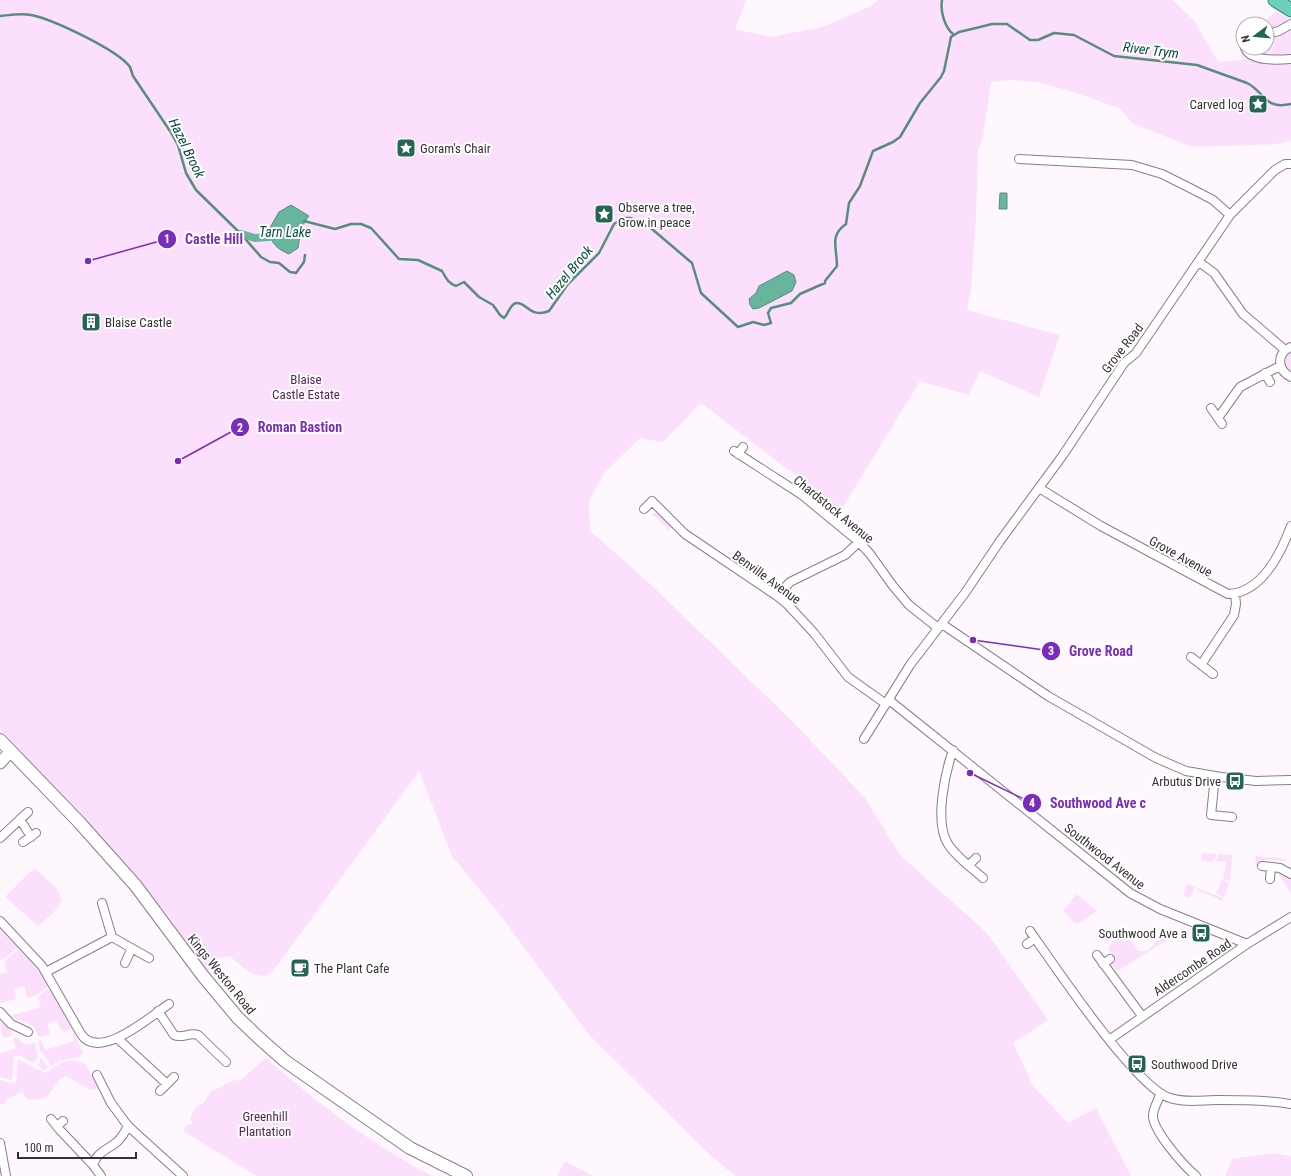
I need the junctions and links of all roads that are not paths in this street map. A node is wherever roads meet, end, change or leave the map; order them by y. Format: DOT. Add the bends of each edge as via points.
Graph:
graph roads {
  1 [pos="1275,0"];
  2 [pos="1291,10"];
  3 [pos="1291,24"];
  4 [pos="1275,31"];
  5 [pos="1255,56"];
  6 [pos="1291,59"];
  7 [pos="1024,161"];
  8 [pos="1291,164"];
  9 [pos="1230,215"];
  10 [pos="1200,262"];
  11 [pos="1288,348"];
  12 [pos="1280,366"];
  13 [pos="1265,373"];
  14 [pos="1291,377"];
  15 [pos="1270,382"];
  16 [pos="1211,408"];
  17 [pos="743,447"];
  18 [pos="1038,488"];
  19 [pos="644,509"];
  20 [pos="1291,526"];
  21 [pos="859,542"];
  22 [pos="1235,594"];
  23 [pos="777,596"];
  24 [pos="940,626"];
  25 [pos="1191,657"];
  26 [pos="1201,665"];
  27 [pos="1213,674"];
  28 [pos="887,702"];
  29 [pos="864,739"];
  30 [pos="0,740"];
  31 [pos="953,750"];
  32 [pos="11,751"];
  33 [pos="0,763"];
  34 [pos="1215,776"];
  35 [pos="1291,780"];
  36 [pos="28,812"];
  37 [pos="1232,817"];
  38 [pos="20,819"];
  39 [pos="30,837"];
  40 [pos="0,838"];
  41 [pos="976,858"];
  42 [pos="969,866"];
  43 [pos="1291,874"];
  44 [pos="983,878"];
  45 [pos="1270,879"];
  46 [pos="102,903"];
  47 [pos="1291,917"];
  48 [pos="0,920"];
  49 [pos="1030,931"];
  50 [pos="112,937"];
  51 [pos="1036,938"];
  52 [pos="1027,944"];
  53 [pos="1247,944"];
  54 [pos="131,950"];
  55 [pos="1097,955"];
  56 [pos="149,958"];
  57 [pos="1110,959"];
  58 [pos="124,963"];
  59 [pos="1103,964"];
  60 [pos="46,972"];
  61 [pos="169,1004"];
  62 [pos="158,1011"];
  63 [pos="0,1012"];
  64 [pos="1142,1016"];
  65 [pos="28,1032"];
  66 [pos="117,1038"];
  67 [pos="1109,1040"];
  68 [pos="226,1062"];
  69 [pos="96,1075"];
  70 [pos="174,1077"];
  71 [pos="167,1084"];
  72 [pos="160,1091"];
  73 [pos="1160,1095"];
  74 [pos="1291,1104"];
  75 [pos="52,1118"];
  76 [pos="128,1126"];
  77 [pos="0,1145"];
  78 [pos="93,1165"];
  79 [pos="1186,1173"];
  80 [pos="6,1176"];
  81 [pos="101,1176"];
  82 [pos="183,1176"];
  83 [pos="466,1176"];
  84 [pos="1196,1176"];
  1 -- 2 [label="main road"];
  3 -- 4 [label="street"];
  5 -- 6 [label="street" via="1264,59"];
  7 -- 9 [label="street" via="1132,165 1162,174 1190,188 1213,200"];
  8 -- 9 [label="street, Grove Road" via="1285,164 1275,170"];
  9 -- 10 [label="street, Grove Road"];
  10 -- 11 [label="street" via="1214,273 1244,314"];
  10 -- 18 [label="street, Grove Road" via="1136,353 1124,363"];
  11 -- 12 [label="street" via="1280,357"];
  12 -- 13 [label="street"];
  12 -- 14 [label="street" via="1286,375"];
  13 -- 15 [label="street"];
  13 -- 16 [label="street" via="1240,387 1220,421"];
  17 -- 21 [label="street, Chardstock Avenue" via="736,453 802,496"];
  18 -- 22 [label="street, Grove Avenue" via="1223,592"];
  18 -- 24 [label="street, Grove Road"];
  19 -- 23 [label="street, Benville Avenue" via="652,501 686,534"];
  20 -- 22 [label="street" via="1268,570 1247,589"];
  21 -- 23 [label="street" via="839,558 790,582"];
  21 -- 24 [label="street, Chardstock Avenue" via="909,605"];
  22 -- 26 [label="street" via="1234,615"];
  23 -- 28 [label="street, Benville Avenue" via="804,621 848,677"];
  24 -- 28 [label="street, Grove Road" via="910,665"];
  24 -- 34 [label="street" via="1048,696 1156,758 1186,771"];
  25 -- 26 [label="street"];
  26 -- 27 [label="street"];
  28 -- 29 [label="street, Grove Road"];
  28 -- 31 [label="street, Southwood Avenue"];
  30 -- 32 [label="main road, Kings Weston Road"];
  31 -- 42 [label="street" via="942,801 942,830 949,845"];
  31 -- 53 [label="street, Southwood Avenue" via="1130,893 1160,909"];
  32 -- 33 [label="street"];
  32 -- 83 [label="main road, Kings Weston Road" via="136,886 203,976 238,1018 259,1038 285,1061 410,1148"];
  34 -- 35 [label="street" via="1256,781"];
  34 -- 37 [label="street" via="1211,815"];
  36 -- 38 [label="street"];
  38 -- 39 [label="street"];
  38 -- 40 [label="street"];
  41 -- 42 [label="street"];
  42 -- 44 [label="street"];
  43 -- 45 [label="street" via="1286,870 1267,867"];
  46 -- 50 [label="street"];
  47 -- 53 [label="street, Aldercombe Road"];
  48 -- 60 [label="street"];
  49 -- 51 [label="street"];
  50 -- 54 [label="street"];
  50 -- 60 [label="street"];
  51 -- 52 [label="street"];
  51 -- 67 [label="street"];
  53 -- 64 [label="street, Aldercombe Road"];
  54 -- 56 [label="street"];
  54 -- 58 [label="street"];
  55 -- 59 [label="street"];
  57 -- 59 [label="street"];
  59 -- 64 [label="street"];
  60 -- 66 [label="street" via="83,1037 100,1044"];
  61 -- 62 [label="street"];
  62 -- 66 [label="street"];
  62 -- 68 [label="street" via="174,1035 180,1037 195,1034 207,1038"];
  63 -- 65 [label="street" via="11,1024"];
  64 -- 67 [label="street, Aldercombe Road"];
  66 -- 71 [label="street"];
  67 -- 73 [label="street"];
  69 -- 76 [label="street" via="111,1103"];
  70 -- 71 [label="street"];
  71 -- 72 [label="street"];
  73 -- 74 [label="street" via="1182,1100 1261,1100"];
  73 -- 79 [label="street" via="1153,1113 1154,1122"];
  75 -- 78 [label="street" via="60,1123"];
  76 -- 78 [label="street" via="122,1137 98,1156"];
  76 -- 82 [label="street"];
  77 -- 80 [label="street"];
  78 -- 81 [label="street"];
  79 -- 84 [label="street"];
}
